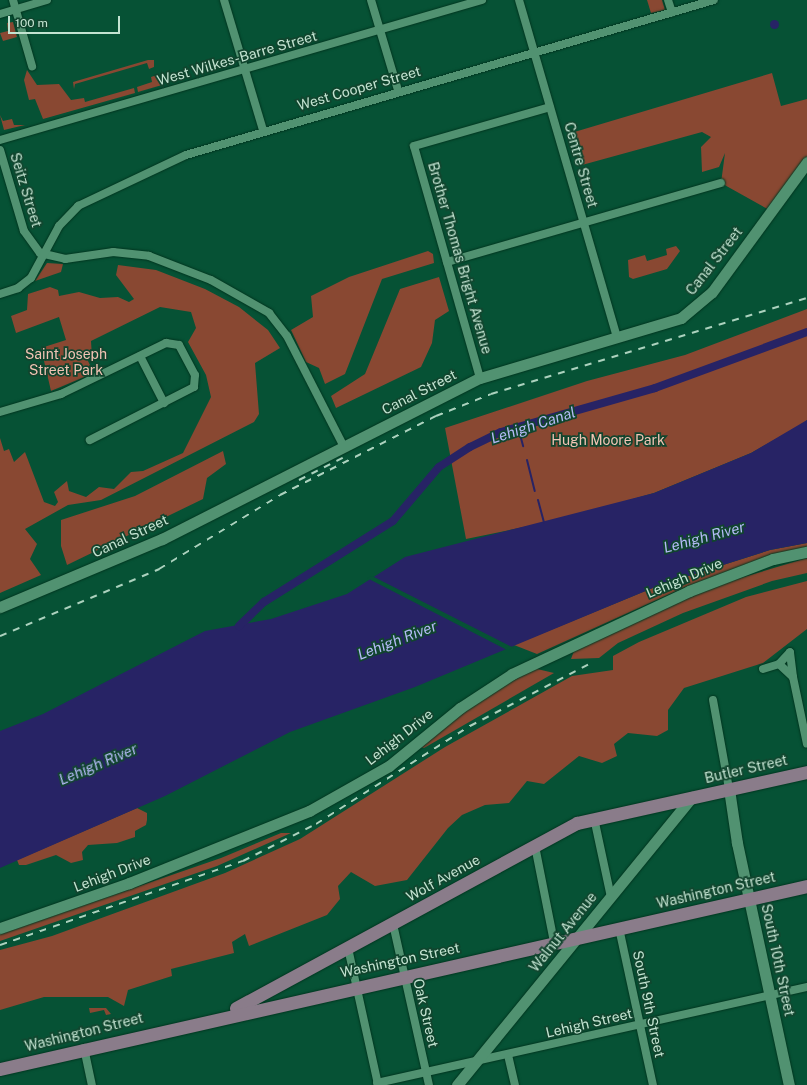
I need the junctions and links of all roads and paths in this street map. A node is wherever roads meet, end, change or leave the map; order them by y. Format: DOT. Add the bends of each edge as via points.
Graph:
graph roads {
  1 [pos="13,0"];
  2 [pos="47,0"];
  3 [pos="224,0"];
  4 [pos="371,0"];
  5 [pos="482,0"];
  6 [pos="519,0"];
  7 [pos="668,0"];
  8 [pos="714,0"];
  9 [pos="16,9"];
  10 [pos="672,12"];
  11 [pos="0,14"];
  12 [pos="380,30"];
  13 [pos="534,51"];
  14 [pos="32,66"];
  15 [pos="243,69"];
  16 [pos="398,90"];
  17 [pos="550,107"];
  18 [pos="263,130"];
  19 [pos="0,140"];
  20 [pos="0,150"];
  21 [pos="807,162"];
  22 [pos="4,177"];
  23 [pos="721,184"];
  24 [pos="584,222"];
  25 [pos="44,255"];
  26 [pos="447,262"];
  27 [pos="0,294"];
  28 [pos="617,337"];
  29 [pos="140,356"];
  30 [pos="480,378"];
  31 [pos="164,402"];
  32 [pos="0,412"];
  33 [pos="90,440"];
  34 [pos="344,447"];
  35 [pos="807,552"];
  36 [pos="0,607"];
  37 [pos="779,664"];
  38 [pos="763,669"];
  39 [pos="793,677"];
  40 [pos="713,700"];
  41 [pos="803,706"];
  42 [pos="807,744"];
  43 [pos="807,772"];
  44 [pos="730,789"];
  45 [pos="692,798"];
  46 [pos="594,818"];
  47 [pos="535,846"];
  48 [pos="807,886"];
  49 [pos="611,897"];
  50 [pos="749,899"];
  51 [pos="393,924"];
  52 [pos="0,928"];
  53 [pos="619,928"];
  54 [pos="580,936"];
  55 [pos="554,942"];
  56 [pos="348,948"];
  57 [pos="404,976"];
  58 [pos="356,986"];
  59 [pos="277,987"];
  60 [pos="807,987"];
  61 [pos="770,995"];
  62 [pos="278,1003"];
  63 [pos="220,1017"];
  64 [pos="640,1024"];
  65 [pos="84,1048"];
  66 [pos="508,1055"];
  67 [pos="476,1061"];
  68 [pos="0,1069"];
  69 [pos="426,1072"];
  70 [pos="378,1084"];
  71 [pos="92,1085"];
  72 [pos="429,1085"];
  73 [pos="457,1085"];
  74 [pos="515,1085"];
  75 [pos="653,1085"];
  76 [pos="790,1085"];
  1 -- 9 [label="street"];
  2 -- 9 [label="street"];
  3 -- 15 [label="street"];
  4 -- 12 [label="street"];
  5 -- 12 [label="street, West Wilkes-Barre Street"];
  6 -- 13 [label="street, Centre Street"];
  7 -- 10 [label="street"];
  8 -- 10 [label="street, West Cooper Street"];
  9 -- 11 [label="street"];
  9 -- 14 [label="street"];
  10 -- 13 [label="street, West Cooper Street"];
  12 -- 15 [label="street, West Wilkes-Barre Street"];
  12 -- 16 [label="street"];
  13 -- 16 [label="street, West Cooper Street"];
  13 -- 17 [label="street, Centre Street"];
  15 -- 18 [label="street"];
  15 -- 19 [label="street, West Wilkes-Barre Street"];
  16 -- 18 [label="street, West Cooper Street"];
  17 -- 24 [label="street, Centre Street"];
  17 -- 26 [label="street, Brother Thomas Bright Avenue" via="414,146"];
  18 -- 25 [label="street, West Cooper Street" via="186,155 85,201 62,222"];
  20 -- 22 [label="street, Seitz Street"];
  21 -- 28 [label="street, Canal Street" via="704,301 675,320"];
  22 -- 25 [label="street, Seitz Street" via="25,234"];
  23 -- 24 [label="street"];
  24 -- 26 [label="street"];
  24 -- 28 [label="street, Centre Street"];
  25 -- 27 [label="street, West Cooper Street" via="27,282"];
  25 -- 34 [label="street" via="65,259 115,252 149,256 211,280 264,310 287,336"];
  26 -- 30 [label="street, Brother Thomas Bright Avenue"];
  28 -- 30 [label="street, Canal Street"];
  29 -- 31 [label="street"];
  29 -- 31 [label="street" via="166,343 176,343 196,382 193,388"];
  29 -- 32 [label="street" via="61,394"];
  30 -- 34 [label="street, Canal Street"];
  31 -- 33 [label="street"];
  34 -- 36 [label="street, Canal Street" via="162,539"];
  35 -- 52 [label="street, Lehigh Drive" via="773,560 689,591 512,674 460,708 389,766 309,811 129,883"];
  37 -- 38 [label="street"];
  37 -- 39 [label="street"];
  37 -- 39 [label="street" via="790,652"];
  39 -- 41 [label="street"];
  40 -- 44 [label="street, South 10th Street"];
  41 -- 42 [label="street"];
  43 -- 44 [label="main road, Butler Street"];
  44 -- 45 [label="main road, Butler Street"];
  44 -- 50 [label="street, South 10th Street" via="729,801"];
  45 -- 46 [label="main road, Wolf Avenue"];
  45 -- 49 [label="street, Walnut Avenue"];
  46 -- 47 [label="main road, Wolf Avenue"];
  46 -- 49 [label="street"];
  47 -- 51 [label="main road, Wolf Avenue"];
  47 -- 55 [label="street"];
  48 -- 50 [label="main road, Washington Street"];
  49 -- 54 [label="street, Walnut Avenue"];
  50 -- 53 [label="main road, Washington Street"];
  50 -- 61 [label="street, South 10th Street"];
  51 -- 56 [label="main road, Wolf Avenue"];
  51 -- 57 [label="street, Oak Street"];
  53 -- 54 [label="main road, Washington Street"];
  53 -- 64 [label="street, South 9th Street"];
  54 -- 55 [label="main road, Washington Street"];
  54 -- 67 [label="street, Walnut Avenue"];
  55 -- 57 [label="main road, Washington Street"];
  56 -- 58 [label="street"];
  56 -- 59 [label="main road, Wolf Avenue"];
  57 -- 58 [label="main road, Washington Street"];
  57 -- 69 [label="street, Oak Street"];
  58 -- 62 [label="main road, Washington Street"];
  58 -- 70 [label="street"];
  59 -- 62 [label="main road"];
  59 -- 63 [label="main road, Wolf Avenue"];
  60 -- 61 [label="street, Lehigh Street"];
  61 -- 64 [label="street, Lehigh Street"];
  61 -- 76 [label="street, South 10th Street"];
  62 -- 63 [label="main road, Washington Street"];
  63 -- 65 [label="main road, Washington Street"];
  64 -- 66 [label="street, Lehigh Street"];
  64 -- 75 [label="street, South 9th Street"];
  65 -- 68 [label="main road, Washington Street"];
  65 -- 71 [label="street"];
  66 -- 67 [label="street, Lehigh Street"];
  66 -- 74 [label="street"];
  67 -- 69 [label="street, Lehigh Street"];
  67 -- 73 [label="street, Walnut Avenue"];
  69 -- 70 [label="street, Lehigh Street"];
  69 -- 72 [label="street, Oak Street"];
}
